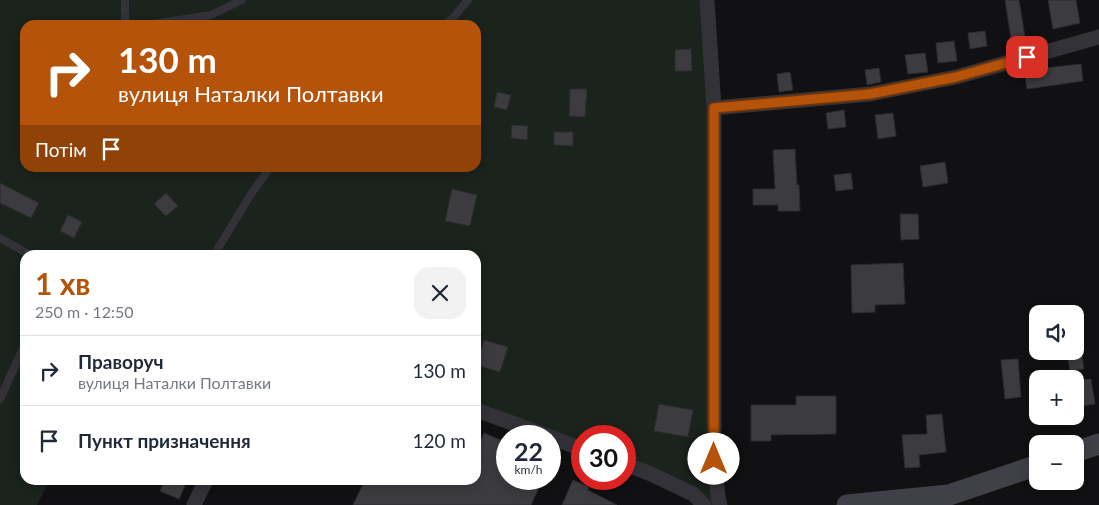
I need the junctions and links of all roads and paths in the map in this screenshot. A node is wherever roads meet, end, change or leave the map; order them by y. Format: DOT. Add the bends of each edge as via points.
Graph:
graph roads {
  1 [pos="125,0"];
  2 [pos="242,0"];
  3 [pos="468,0"];
  4 [pos="707,0"];
  5 [pos="125,20"];
  6 [pos="178,20"];
  7 [pos="451,20"];
  8 [pos="1099,37"];
  9 [pos="714,108"];
  10 [pos="267,172"];
  11 [pos="0,238"];
  12 [pos="21,250"];
  13 [pos="217,250"];
  14 [pos="20,355"];
  15 [pos="0,399"];
  16 [pos="481,412"];
  17 [pos="517,425"];
  18 [pos="1099,444"];
  19 [pos="1084,449"];
  20 [pos="636,468"];
  21 [pos="1029,469"];
  22 [pos="204,485"];
  23 [pos="951,500"];
  24 [pos="194,505"];
  25 [pos="704,505"];
  26 [pos="720,505"];
  27 [pos="847,505"];
  1 -- 5 [label="lane"];
  2 -- 6 [label="lane" via="211,15"];
  3 -- 7 [label="lane"];
  4 -- 9 [label="street"];
  8 -- 9 [label="street" via="956,77 870,94"];
  9 -- 26 [label="street" via="714,459"];
  10 -- 13 [label="lane"];
  11 -- 12 [label="lane"];
  14 -- 15 [label="lane"];
  16 -- 17 [label="street"];
  18 -- 19 [label="main road"];
  20 -- 25 [label="street" via="693,494"];
  21 -- 23 [label="main road"];
  22 -- 24 [label="street"];
  23 -- 27 [label="main road"];
}
